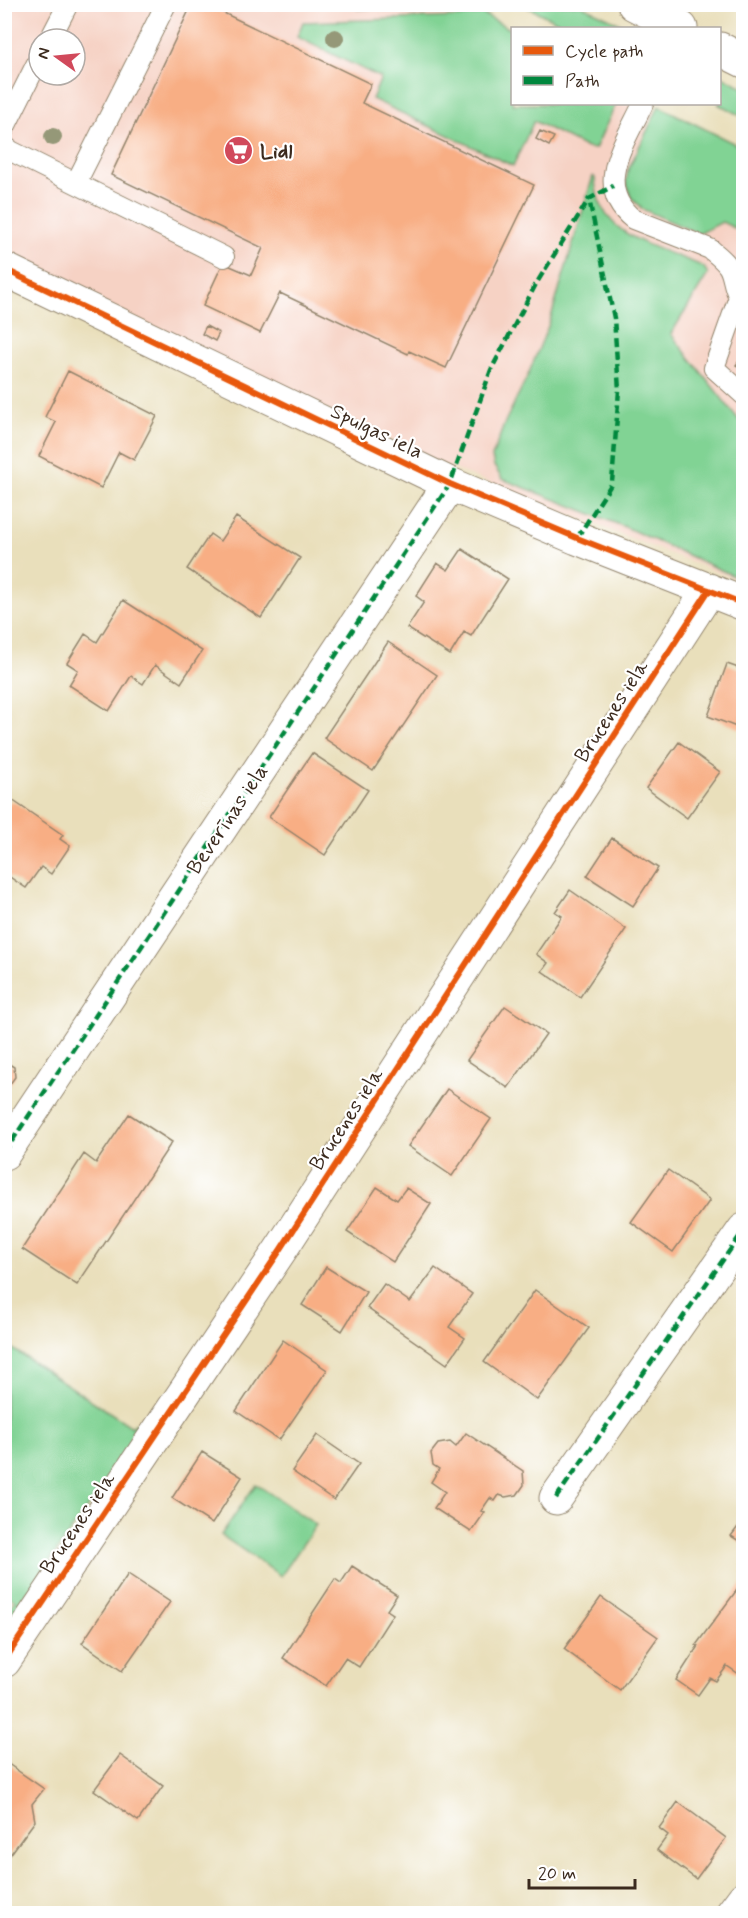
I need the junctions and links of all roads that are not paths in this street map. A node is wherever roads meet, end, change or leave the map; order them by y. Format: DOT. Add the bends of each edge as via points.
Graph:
graph roads {
  1 [pos="68,4"];
  2 [pos="166,4"];
  3 [pos="634,4"];
  4 [pos="56,27"];
  5 [pos="679,27"];
  6 [pos="721,50"];
  7 [pos="744,61"];
  8 [pos="27,83"];
  9 [pos="643,105"];
  10 [pos="4,129"];
  11 [pos="4,146"];
  12 [pos="76,183"];
  13 [pos="224,257"];
  14 [pos="4,269"];
  15 [pos="741,299"];
  16 [pos="744,395"];
  17 [pos="450,484"];
  18 [pos="709,590"];
  19 [pos="744,604"];
  20 [pos="4,1153"];
  21 [pos="744,1230"];
  22 [pos="556,1498"];
  23 [pos="4,1661"];
  24 [pos="744,1898"];
  25 [pos="732,1914"];
  1 -- 4 [label="lane"];
  2 -- 12 [label="lane"];
  3 -- 5 [label="street"];
  6 -- 7 [label="street"];
  8 -- 10 [label="lane"];
  9 -- 15 [label="lane" via="613,170 615,196 633,219 719,256 729,267"];
  11 -- 12 [label="lane"];
  12 -- 13 [label="lane"];
  14 -- 17 [label="street, Spulgas iela"];
  15 -- 16 [label="lane" via="714,368"];
  17 -- 18 [label="street, Spulgas iela"];
  17 -- 20 [label="street, Beverīnas iela"];
  18 -- 19 [label="street, Spulgas iela"];
  18 -- 23 [label="street, Brucenes iela" via="281,1249"];
  21 -- 22 [label="street"];
  24 -- 25 [label="street"];
}
